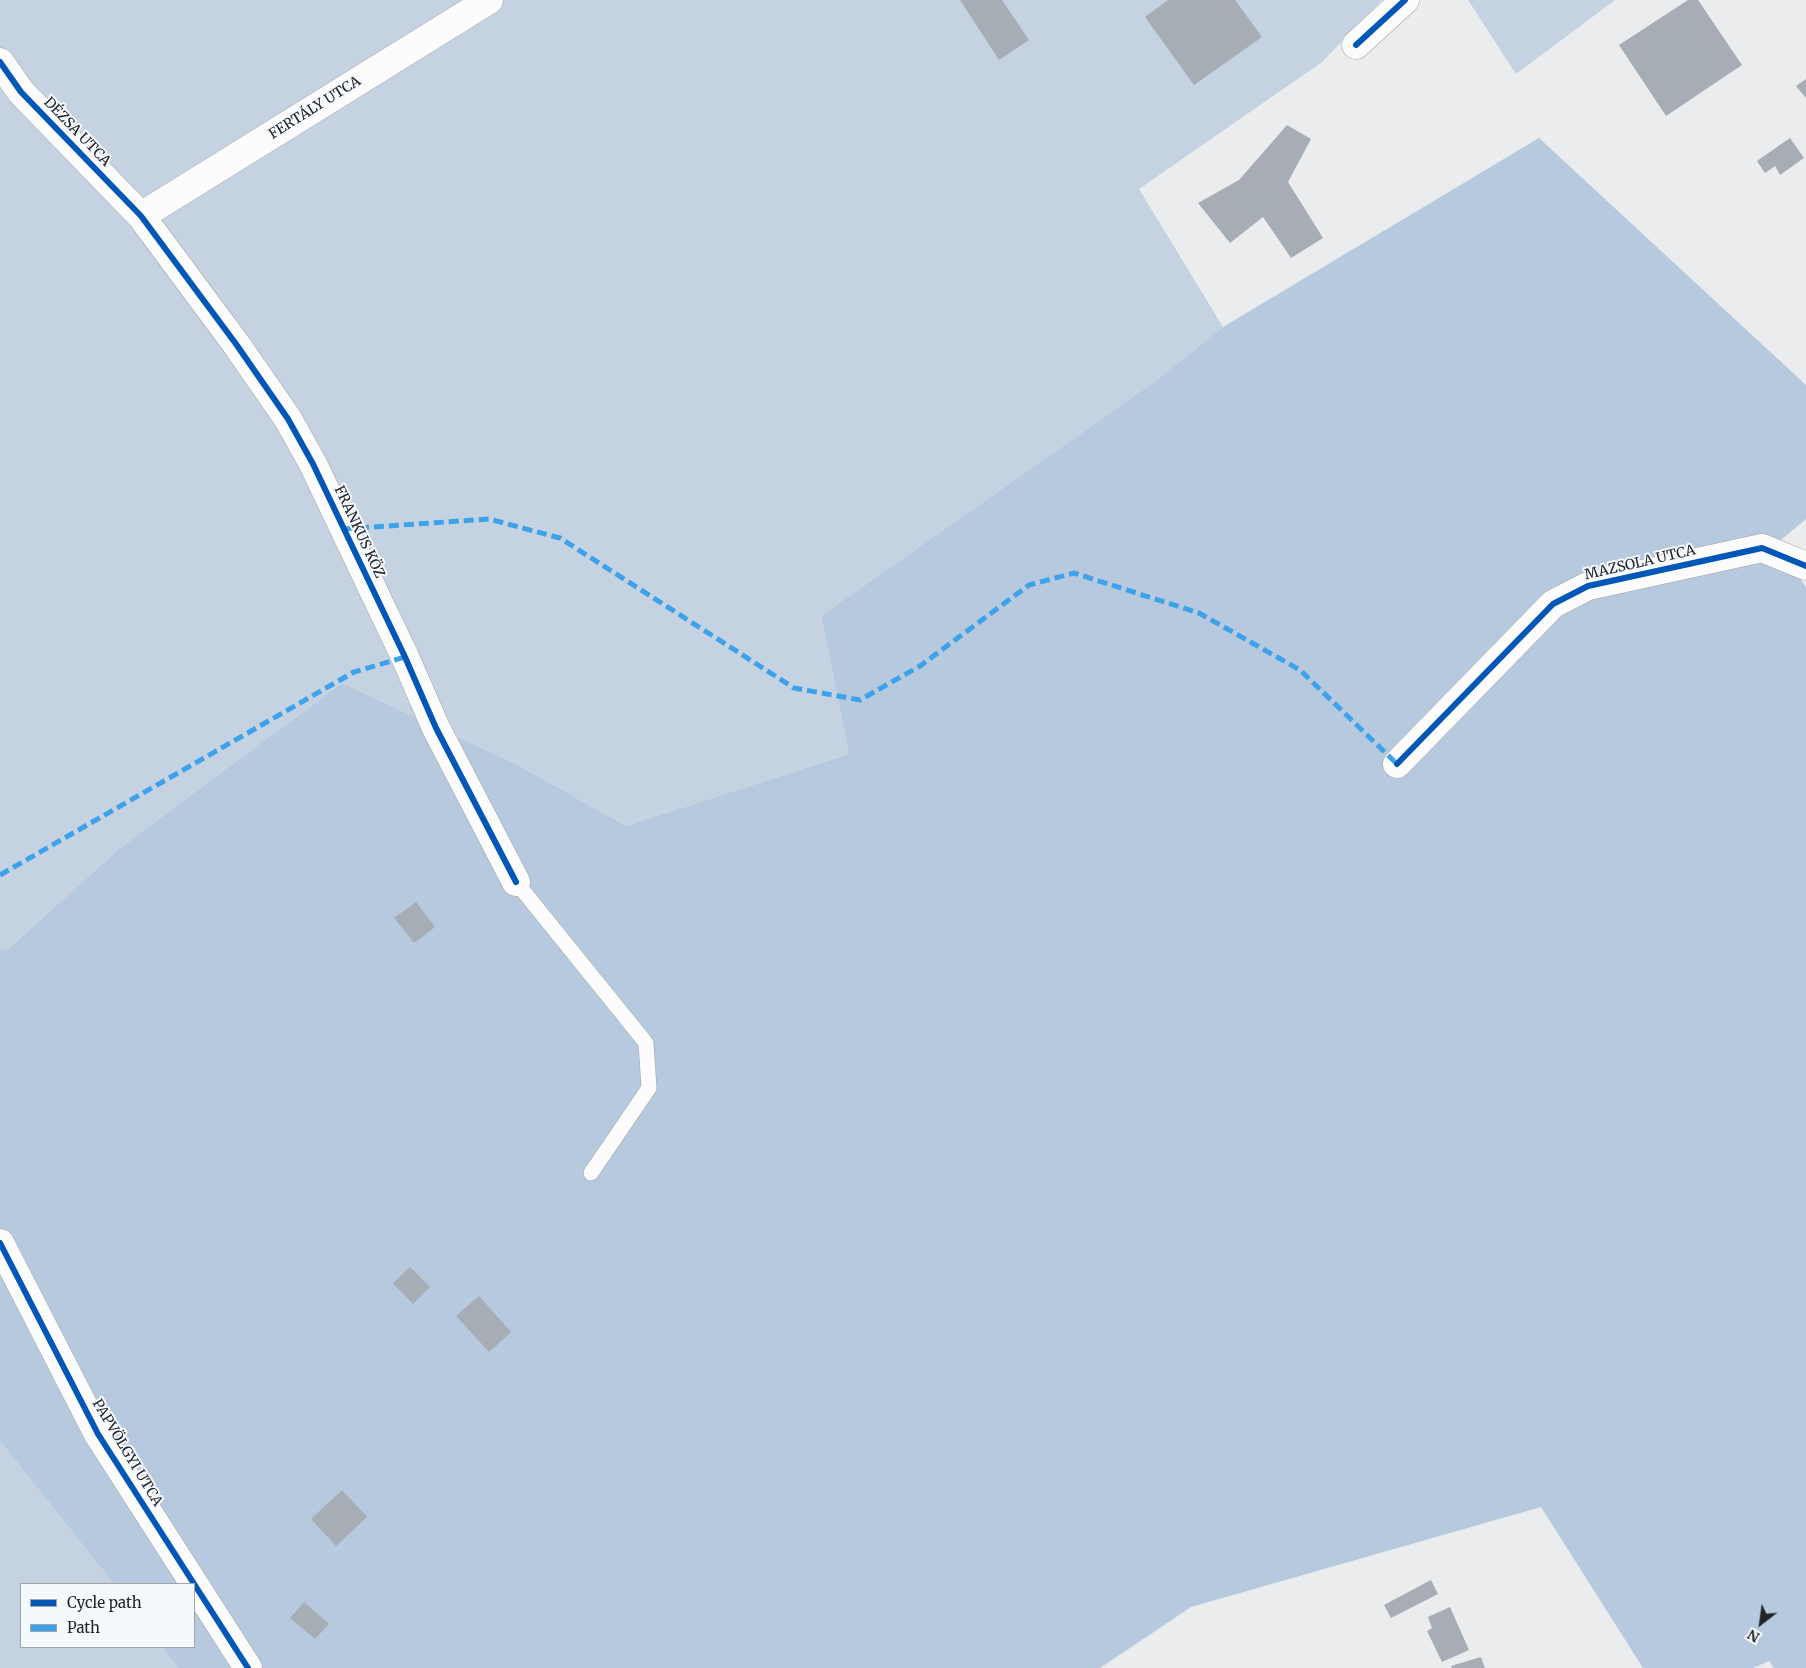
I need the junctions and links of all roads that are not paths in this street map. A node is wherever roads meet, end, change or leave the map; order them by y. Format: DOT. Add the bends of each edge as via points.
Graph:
graph roads {
  1 [pos="489,0"];
  2 [pos="1405,0"];
  3 [pos="1356,45"];
  4 [pos="0,62"];
  5 [pos="141,216"];
  6 [pos="1806,566"];
  7 [pos="1397,764"];
  8 [pos="516,882"];
  9 [pos="591,1173"];
  10 [pos="0,1242"];
  11 [pos="194,1583"];
  12 [pos="195,1585"];
  13 [pos="248,1668"];
  1 -- 5 [label="street, FERTÁLY UTCA"];
  2 -- 3 [label="street"];
  4 -- 5 [label="street, DÉZSA UTCA" via="21,92"];
  5 -- 8 [label="street, FRANKUS KÖZ" via="236,344 288,419 309,456 436,728"];
  6 -- 7 [label="street, MAZSOLA UTCA" via="1762,548 1588,586 1553,604"];
  8 -- 9 [label="lane" via="646,1043 649,1088"];
  10 -- 11 [label="street, PAPVÖLGYI UTCA" via="98,1434"];
  12 -- 13 [label="street, PAPVÖLGYI UTCA"];
}
